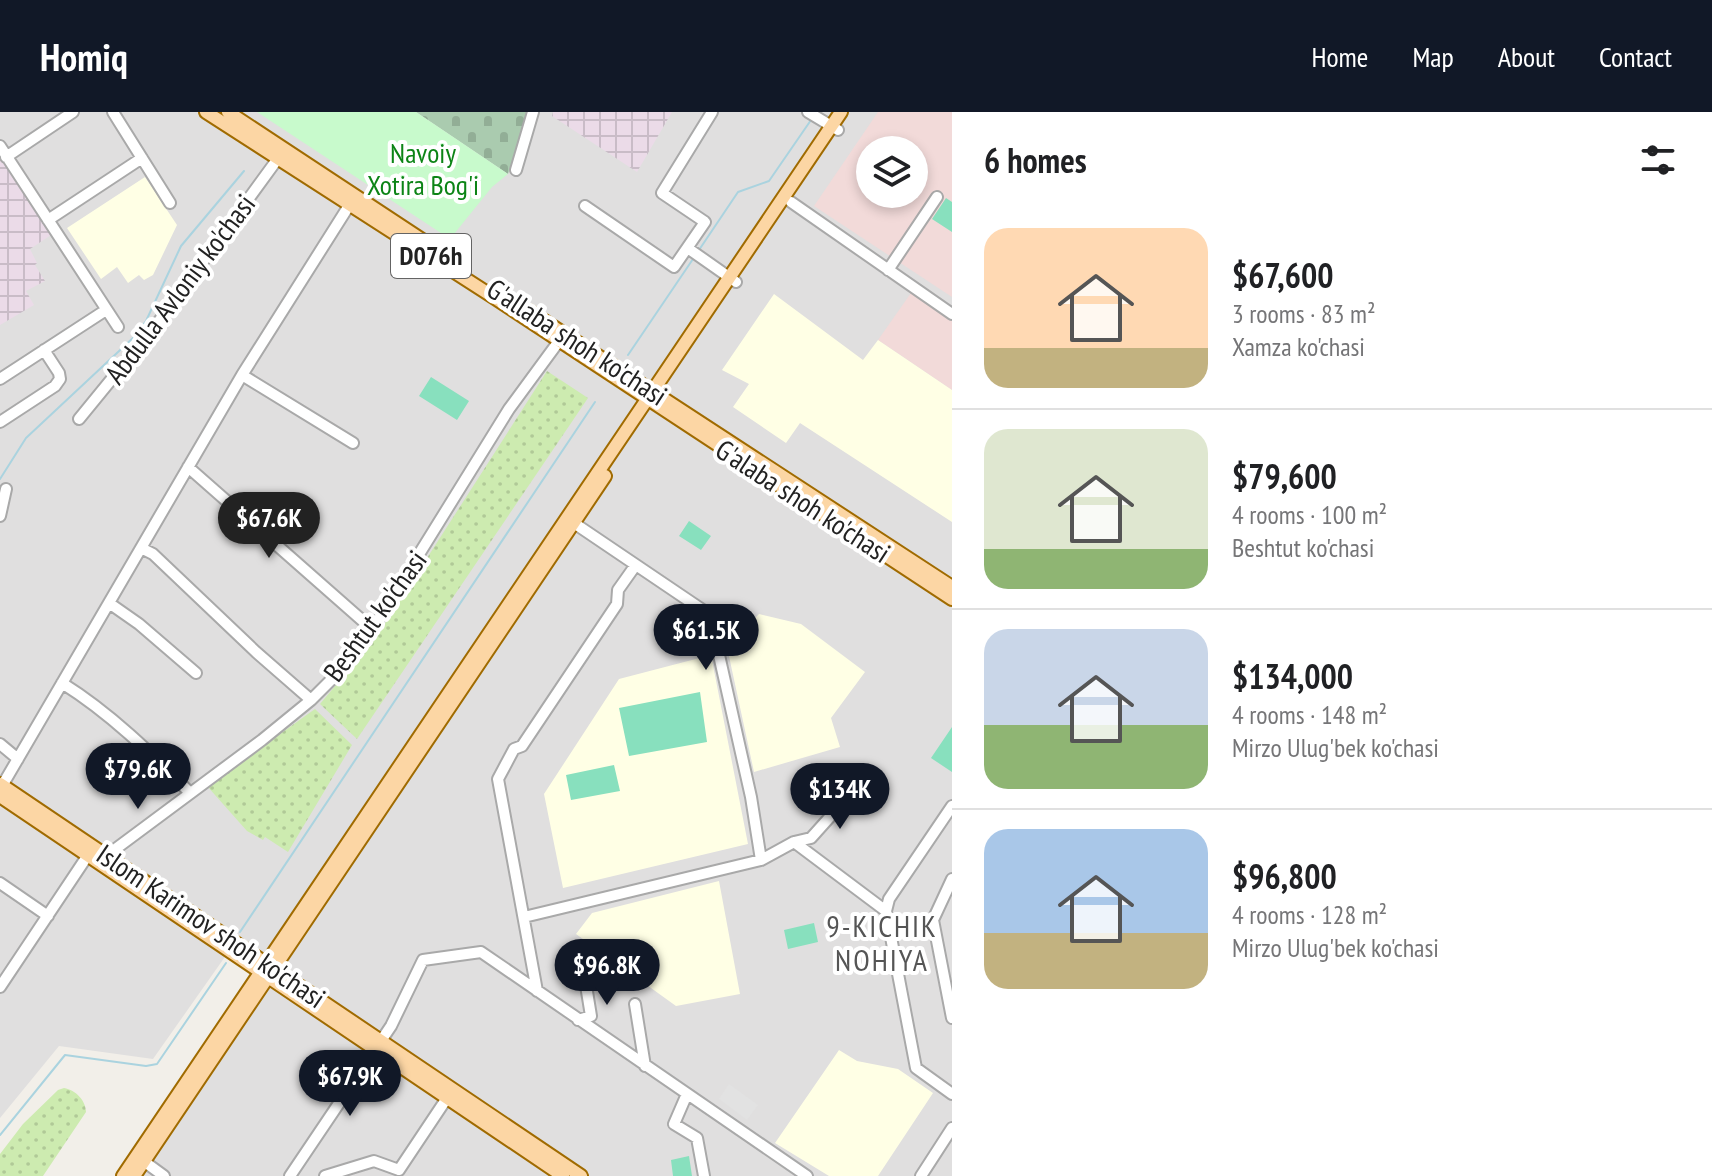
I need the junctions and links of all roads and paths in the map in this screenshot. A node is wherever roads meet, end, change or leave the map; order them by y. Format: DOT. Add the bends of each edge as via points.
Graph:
graph roads {
  1 [pos="73,112"];
  2 [pos="113,112"];
  3 [pos="206,112"];
  4 [pos="228,112"];
  5 [pos="533,112"];
  6 [pos="712,112"];
  7 [pos="808,112"];
  8 [pos="841,112"];
  9 [pos="851,112"];
  10 [pos="835,128"];
  11 [pos="0,146"];
  12 [pos="6,157"];
  13 [pos="279,157"];
  14 [pos="142,158"];
  15 [pos="516,170"];
  16 [pos="937,197"];
  17 [pos="791,202"];
  18 [pos="170,203"];
  19 [pos="350,204"];
  20 [pos="585,206"];
  21 [pos="48,220"];
  22 [pos="689,249"];
  23 [pos="888,270"];
  24 [pos="733,280"];
  25 [pos="106,310"];
  26 [pos="952,314"];
  27 [pos="118,327"];
  28 [pos="559,341"];
  29 [pos="44,350"];
  30 [pos="242,375"];
  31 [pos="0,379"];
  32 [pos="652,398"];
  33 [pos="685,413"];
  34 [pos="79,419"];
  35 [pos="0,422"];
  36 [pos="353,443"];
  37 [pos="188,467"];
  38 [pos="6,489"];
  39 [pos="0,516"];
  40 [pos="570,520"];
  41 [pos="141,548"];
  42 [pos="635,566"];
  43 [pos="952,587"];
  44 [pos="952,599"];
  45 [pos="109,603"];
  46 [pos="372,629"];
  47 [pos="196,673"];
  48 [pos="62,683"];
  49 [pos="311,700"];
  50 [pos="0,744"];
  51 [pos="18,759"];
  52 [pos="871,786"];
  53 [pos="1,789"];
  54 [pos="190,793"];
  55 [pos="952,806"];
  56 [pos="794,842"];
  57 [pos="91,852"];
  58 [pos="106,856"];
  59 [pos="761,860"];
  60 [pos="952,881"];
  61 [pos="0,883"];
  62 [pos="886,911"];
  63 [pos="48,916"];
  64 [pos="524,917"];
  65 [pos="583,967"];
  66 [pos="267,969"];
  67 [pos="0,987"];
  68 [pos="537,991"];
  69 [pos="635,1004"];
  70 [pos="952,1018"];
  71 [pos="578,1020"];
  72 [pos="379,1045"];
  73 [pos="645,1066"];
  74 [pos="952,1093"];
  75 [pos="450,1094"];
  76 [pos="687,1094"];
  77 [pos="951,1133"];
  78 [pos="140,1159"];
  79 [pos="401,1173"];
  80 [pos="123,1176"];
  81 [pos="134,1176"];
  82 [pos="164,1176"];
  83 [pos="290,1176"];
  84 [pos="325,1176"];
  85 [pos="563,1176"];
  86 [pos="581,1176"];
  87 [pos="704,1176"];
  88 [pos="807,1176"];
  89 [pos="921,1176"];
  1 -- 12 [label="street"];
  2 -- 14 [label="street"];
  3 -- 13 [label="main road, G'allaba shoh ko'chasi / D076h"];
  4 -- 32 [label="main road, G'allaba shoh ko'chasi / D076h"];
  5 -- 15 [label="street"];
  6 -- 22 [label="street" via="662,193 705,222"];
  7 -- 10 [label="street"];
  8 -- 10 [label="main road"];
  9 -- 10 [label="main road"];
  10 -- 17 [label="main road"];
  10 -- 24 [label="main road"];
  11 -- 12 [label="street"];
  12 -- 21 [label="street"];
  13 -- 19 [label="main road, G'allaba shoh ko'chasi / D076h"];
  13 -- 34 [label="street, Abdulla Avloniy ko'chasi" via="164,315"];
  14 -- 18 [label="street"];
  14 -- 21 [label="street"];
  16 -- 23 [label="street"];
  17 -- 23 [label="street"];
  17 -- 24 [label="main road"];
  19 -- 28 [label="main road, G'allaba shoh ko'chasi / D076h"];
  19 -- 30 [label="street"];
  20 -- 22 [label="street" via="674,267"];
  21 -- 25 [label="street"];
  22 -- 24 [label="street"];
  23 -- 26 [label="street"];
  24 -- 32 [label="main road"];
  25 -- 27 [label="street"];
  25 -- 29 [label="street"];
  28 -- 32 [label="main road, G'allaba shoh ko'chasi / D076h"];
  28 -- 46 [label="street, Beshtut ko'chasi" via="509,409"];
  29 -- 31 [label="street"];
  29 -- 35 [label="street" via="60,379"];
  30 -- 36 [label="street"];
  30 -- 37 [label="street"];
  32 -- 33 [label="main road, G'allaba shoh ko'chasi"];
  32 -- 40 [label="main road"];
  32 -- 44 [label="main road, G'alaba shoh ko'chasi"];
  33 -- 43 [label="main road, G'alaba shoh ko'chasi"];
  37 -- 41 [label="street"];
  37 -- 46 [label="street"];
  38 -- 39 [label="street"];
  40 -- 42 [label="street"];
  40 -- 66 [label="main road"];
  41 -- 45 [label="street"];
  41 -- 49 [label="street"];
  42 -- 59 [label="street" via="710,615"];
  42 -- 64 [label="street" via="618,590 617,604 498,779"];
  45 -- 47 [label="street"];
  45 -- 48 [label="street"];
  46 -- 49 [label="street, Beshtut ko'chasi"];
  48 -- 51 [label="street"];
  48 -- 54 [label="street" via="127,732"];
  49 -- 54 [label="street, Beshtut ko'chasi"];
  50 -- 51 [label="street"];
  51 -- 53 [label="street"];
  52 -- 56 [label="street" via="837,809 811,838"];
  53 -- 57 [label="main road, Islom Karimov shoh ko'chasi"];
  54 -- 58 [label="street, Beshtut ko'chasi"];
  55 -- 62 [label="street"];
  56 -- 59 [label="street"];
  56 -- 62 [label="street"];
  57 -- 58 [label="main road, Islom Karimov shoh ko'chasi"];
  57 -- 63 [label="street"];
  57 -- 66 [label="main road, Islom Karimov shoh ko'chasi"];
  58 -- 66 [label="main road, Islom Karimov shoh ko'chasi"];
  59 -- 64 [label="street"];
  60 -- 70 [label="street" via="933,920"];
  61 -- 63 [label="street"];
  62 -- 74 [label="street" via="916,1068"];
  63 -- 67 [label="street"];
  64 -- 68 [label="street"];
  65 -- 71 [label="street" via="591,1016"];
  66 -- 72 [label="main road, Islom Karimov shoh ko'chasi"];
  66 -- 78 [label="main road"];
  68 -- 71 [label="street"];
  68 -- 72 [label="street" via="481,952 423,960"];
  69 -- 73 [label="street"];
  71 -- 73 [label="street"];
  72 -- 75 [label="main road, Islom Karimov shoh ko'chasi"];
  72 -- 83 [label="street"];
  73 -- 76 [label="street"];
  75 -- 79 [label="street"];
  75 -- 85 [label="main road, Islom Karimov shoh ko'chasi"];
  75 -- 86 [label="main road, Islom Karimov shoh ko'chasi"];
  76 -- 87 [label="street" via="674,1124 697,1138"];
  76 -- 88 [label="street"];
  77 -- 89 [label="street"];
  78 -- 80 [label="main road"];
  78 -- 81 [label="main road"];
  78 -- 82 [label="street"];
  79 -- 84 [label="street" via="374,1161"];
}
